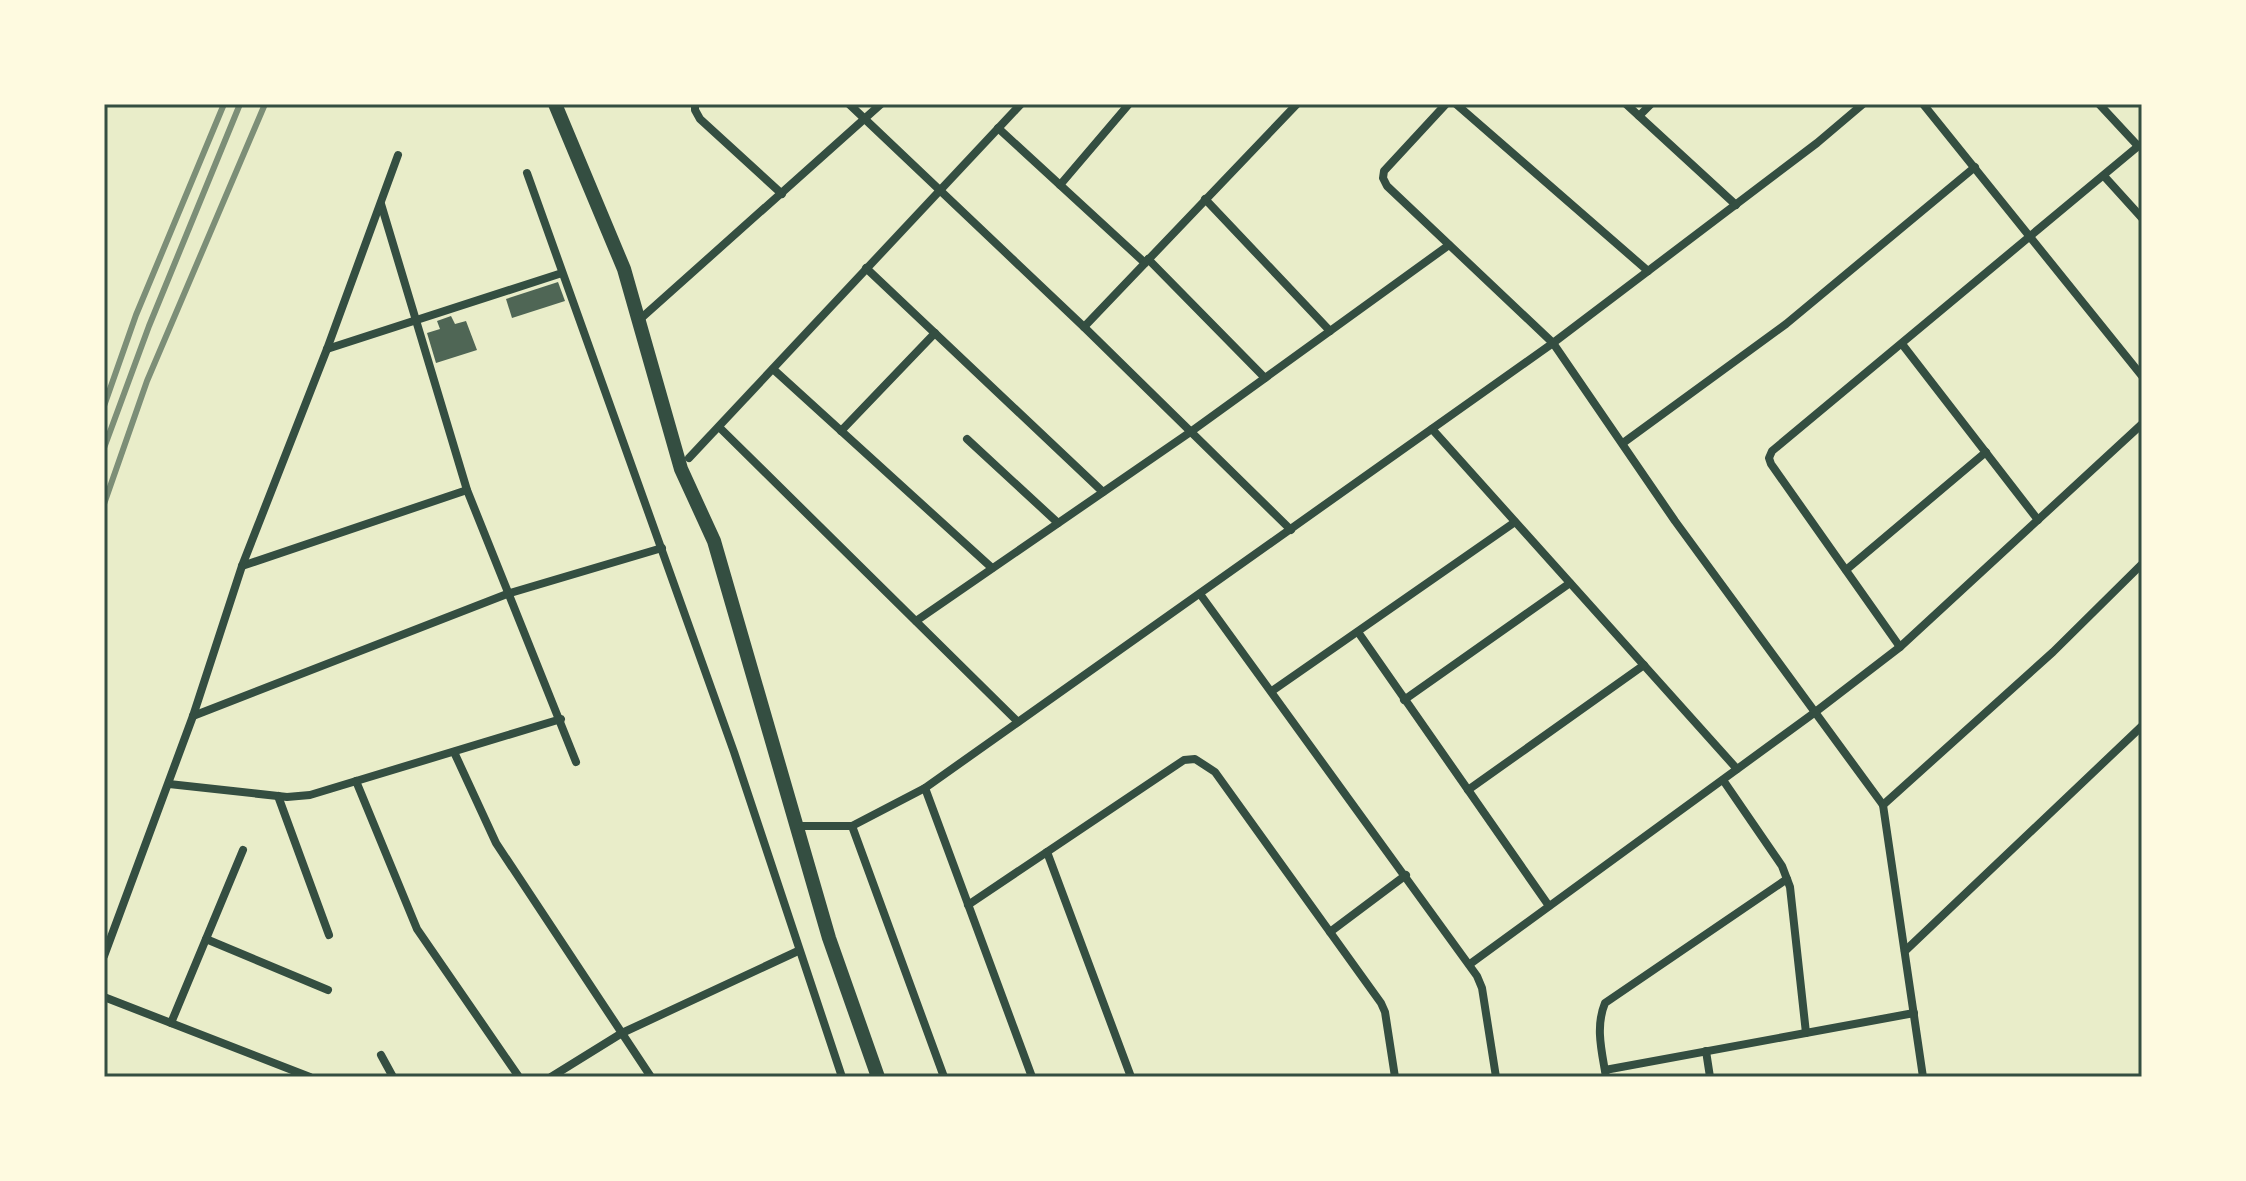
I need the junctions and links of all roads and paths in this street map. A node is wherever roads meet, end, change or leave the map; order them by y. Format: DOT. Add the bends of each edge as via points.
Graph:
graph roads {
  1 [pos="555,104"];
  2 [pos="695,104"];
  3 [pos="849,104"];
  4 [pos="881,104"];
  5 [pos="1021,104"];
  6 [pos="1129,104"];
  7 [pos="1297,104"];
  8 [pos="1446,104"];
  9 [pos="1456,104"];
  10 [pos="1626,104"];
  11 [pos="1651,104"];
  12 [pos="1863,104"];
  13 [pos="1923,104"];
  14 [pos="2099,104"];
  15 [pos="1639,116"];
  16 [pos="865,120"];
  17 [pos="998,128"];
  18 [pos="2140,144"];
  19 [pos="398,155"];
  20 [pos="1975,167"];
  21 [pos="527,173"];
  22 [pos="2104,176"];
  23 [pos="1060,185"];
  24 [pos="940,190"];
  25 [pos="782,194"];
  26 [pos="1205,199"];
  27 [pos="381,203"];
  28 [pos="1736,205"];
  29 [pos="2142,218"];
  30 [pos="2031,237"];
  31 [pos="1449,245"];
  32 [pos="1147,261"];
  33 [pos="866,268"];
  34 [pos="1648,271"];
  35 [pos="562,273"];
  36 [pos="415,320"];
  37 [pos="638,321"];
  38 [pos="1084,327"];
  39 [pos="1330,331"];
  40 [pos="935,333"];
  41 [pos="1553,343"];
  42 [pos="1902,344"];
  43 [pos="327,349"];
  44 [pos="773,369"];
  45 [pos="2142,376"];
  46 [pos="1265,378"];
  47 [pos="2142,424"];
  48 [pos="719,427"];
  49 [pos="1432,429"];
  50 [pos="841,431"];
  51 [pos="1189,433"];
  52 [pos="967,439"];
  53 [pos="1623,443"];
  54 [pos="1986,452"];
  55 [pos="689,458"];
  56 [pos="467,490"];
  57 [pos="1103,492"];
  58 [pos="2038,520"];
  59 [pos="1515,522"];
  60 [pos="1058,523"];
  61 [pos="1291,530"];
  62 [pos="662,548"];
  63 [pos="2142,564"];
  64 [pos="242,566"];
  65 [pos="992,568"];
  66 [pos="1846,570"];
  67 [pos="1570,583"];
  68 [pos="507,594"];
  69 [pos="1200,594"];
  70 [pos="916,621"];
  71 [pos="1358,632"];
  72 [pos="1900,647"];
  73 [pos="1644,665"];
  74 [pos="1272,691"];
  75 [pos="1404,700"];
  76 [pos="1814,713"];
  77 [pos="193,716"];
  78 [pos="561,719"];
  79 [pos="1018,722"];
  80 [pos="2142,726"];
  81 [pos="454,752"];
  82 [pos="576,762"];
  83 [pos="1737,769"];
  84 [pos="1723,780"];
  85 [pos="356,781"];
  86 [pos="169,784"];
  87 [pos="925,788"];
  88 [pos="1468,790"];
  89 [pos="278,796"];
  90 [pos="1883,805"];
  91 [pos="797,826"];
  92 [pos="852,826"];
  93 [pos="243,850"];
  94 [pos="1047,852"];
  95 [pos="1406,875"];
  96 [pos="1787,879"];
  97 [pos="968,905"];
  98 [pos="1549,906"];
  99 [pos="1330,932"];
  100 [pos="329,935"];
  101 [pos="206,939"];
  102 [pos="798,951"];
  103 [pos="1905,951"];
  104 [pos="104,956"];
  105 [pos="1470,964"];
  106 [pos="328,990"];
  107 [pos="104,997"];
  108 [pos="1914,1013"];
  109 [pos="171,1023"];
  110 [pos="622,1033"];
  111 [pos="1806,1033"];
  112 [pos="1706,1051"];
  113 [pos="381,1055"];
  114 [pos="1605,1073"];
  115 [pos="310,1077"];
  116 [pos="393,1077"];
  117 [pos="519,1077"];
  118 [pos="551,1077"];
  119 [pos="651,1077"];
  120 [pos="842,1077"];
  121 [pos="878,1077"];
  122 [pos="944,1077"];
  123 [pos="1032,1077"];
  124 [pos="1131,1077"];
  125 [pos="1395,1077"];
  126 [pos="1496,1077"];
  127 [pos="1710,1077"];
  128 [pos="1923,1077"];
  1 -- 37 [label="highway" via="624,269"];
  2 -- 25 [label="street" via="700,119"];
  3 -- 16 [label="street"];
  4 -- 16 [label="street"];
  5 -- 17 [label="street"];
  6 -- 23 [label="street"];
  7 -- 26 [label="street"];
  8 -- 31 [label="street" via="1383,178"];
  9 -- 34 [label="street"];
  10 -- 15 [label="street"];
  11 -- 15 [label="street"];
  12 -- 28 [label="street"];
  13 -- 20 [label="street"];
  14 -- 18 [label="street"];
  15 -- 28 [label="street"];
  16 -- 24 [label="street"];
  16 -- 25 [label="street"];
  17 -- 23 [label="street"];
  17 -- 24 [label="street"];
  18 -- 22 [label="street"];
  19 -- 27 [label="street"];
  20 -- 30 [label="street"];
  20 -- 53 [label="street" via="1786,324"];
  21 -- 35 [label="street"];
  22 -- 29 [label="street"];
  22 -- 30 [label="street"];
  23 -- 32 [label="street"];
  24 -- 33 [label="street"];
  24 -- 38 [label="street"];
  25 -- 37 [label="street"];
  26 -- 32 [label="street"];
  26 -- 39 [label="street"];
  27 -- 36 [label="street"];
  27 -- 43 [label="street"];
  28 -- 34 [label="street"];
  30 -- 42 [label="street"];
  30 -- 45 [label="street"];
  31 -- 39 [label="street"];
  31 -- 41 [label="street"];
  32 -- 38 [label="street"];
  32 -- 46 [label="street"];
  33 -- 40 [label="street"];
  33 -- 44 [label="street"];
  34 -- 41 [label="street"];
  35 -- 36 [label="street"];
  35 -- 62 [label="street"];
  36 -- 43 [label="street"];
  36 -- 56 [label="street"];
  37 -- 91 [label="highway" via="681,469 714,541"];
  38 -- 51 [label="street"];
  39 -- 46 [label="street"];
  40 -- 50 [label="street"];
  40 -- 57 [label="street"];
  41 -- 49 [label="street"];
  41 -- 53 [label="street"];
  42 -- 54 [label="street"];
  42 -- 66 [label="street" via="1769,458"];
  43 -- 64 [label="street"];
  44 -- 48 [label="street"];
  44 -- 50 [label="street"];
  46 -- 51 [label="street"];
  47 -- 58 [label="street"];
  48 -- 55 [label="street"];
  48 -- 70 [label="street"];
  49 -- 59 [label="street"];
  49 -- 61 [label="street"];
  50 -- 65 [label="street"];
  51 -- 57 [label="street"];
  51 -- 61 [label="street"];
  52 -- 60 [label="street"];
  53 -- 76 [label="street"];
  54 -- 58 [label="street"];
  54 -- 66 [label="street"];
  56 -- 64 [label="street"];
  56 -- 68 [label="street"];
  57 -- 60 [label="street"];
  58 -- 72 [label="street"];
  59 -- 67 [label="street"];
  59 -- 71 [label="street"];
  60 -- 65 [label="street"];
  61 -- 69 [label="street"];
  62 -- 68 [label="street"];
  62 -- 102 [label="street"];
  63 -- 90 [label="street"];
  64 -- 77 [label="street"];
  65 -- 70 [label="street"];
  66 -- 72 [label="street"];
  67 -- 73 [label="street"];
  67 -- 75 [label="street"];
  68 -- 77 [label="street"];
  68 -- 78 [label="street"];
  69 -- 74 [label="street"];
  69 -- 79 [label="street"];
  70 -- 79 [label="street"];
  71 -- 74 [label="street"];
  71 -- 75 [label="street"];
  72 -- 76 [label="street"];
  73 -- 83 [label="street"];
  73 -- 88 [label="street"];
  74 -- 95 [label="street"];
  75 -- 88 [label="street"];
  76 -- 83 [label="street"];
  76 -- 90 [label="street"];
  77 -- 86 [label="street"];
  78 -- 81 [label="street"];
  78 -- 82 [label="street"];
  79 -- 87 [label="street"];
  80 -- 103 [label="street"];
  81 -- 85 [label="street"];
  81 -- 110 [label="street" via="496,843"];
  83 -- 84 [label="street"];
  84 -- 96 [label="street"];
  84 -- 98 [label="street"];
  85 -- 89 [label="street" via="310,795"];
  85 -- 117 [label="street" via="417,929"];
  86 -- 89 [label="street"];
  86 -- 104 [label="street"];
  87 -- 92 [label="street"];
  87 -- 97 [label="street"];
  88 -- 98 [label="street"];
  89 -- 100 [label="street"];
  90 -- 103 [label="street"];
  91 -- 92 [label="street"];
  91 -- 121 [label="highway"];
  92 -- 122 [label="street"];
  93 -- 101 [label="street"];
  94 -- 97 [label="street"];
  94 -- 99 [label="street" via="1184,760 1195,759 1215,772"];
  94 -- 124 [label="street"];
  95 -- 99 [label="street"];
  95 -- 105 [label="street"];
  96 -- 111 [label="street"];
  96 -- 114 [label="street" via="1605,1003 1599,1029"];
  97 -- 123 [label="street"];
  98 -- 105 [label="street"];
  99 -- 125 [label="street" via="1385,1012"];
  101 -- 106 [label="street"];
  101 -- 109 [label="street"];
  102 -- 110 [label="street"];
  102 -- 120 [label="street"];
  103 -- 108 [label="street"];
  105 -- 126 [label="street" via="1482,988"];
  107 -- 109 [label="street"];
  108 -- 111 [label="street"];
  108 -- 128 [label="street"];
  109 -- 115 [label="street"];
  110 -- 118 [label="street"];
  110 -- 119 [label="street"];
  111 -- 112 [label="street"];
  112 -- 114 [label="street"];
  112 -- 127 [label="street"];
  113 -- 116 [label="street"];
}
